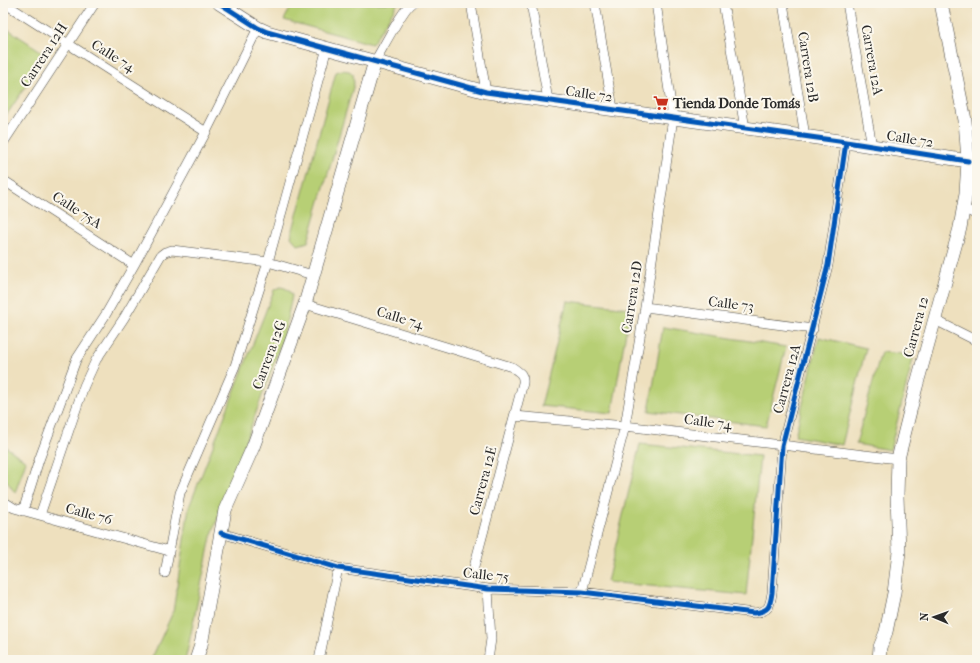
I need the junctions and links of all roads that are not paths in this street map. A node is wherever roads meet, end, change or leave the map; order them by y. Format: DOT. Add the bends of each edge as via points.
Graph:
graph roads {
  1 [pos="4,3"];
  2 [pos="95,3"];
  3 [pos="219,3"];
  4 [pos="412,3"];
  5 [pos="471,3"];
  6 [pos="531,3"];
  7 [pos="595,3"];
  8 [pos="656,3"];
  9 [pos="723,3"];
  10 [pos="783,3"];
  11 [pos="847,3"];
  12 [pos="941,3"];
  13 [pos="973,3"];
  14 [pos="977,6"];
  15 [pos="258,28"];
  16 [pos="68,44"];
  17 [pos="327,48"];
  18 [pos="375,61"];
  19 [pos="486,92"];
  20 [pos="548,100"];
  21 [pos="613,109"];
  22 [pos="673,118"];
  23 [pos="745,128"];
  24 [pos="206,132"];
  25 [pos="805,136"];
  26 [pos="846,142"];
  27 [pos="3,143"];
  28 [pos="872,146"];
  29 [pos="968,161"];
  30 [pos="3,180"];
  31 [pos="963,208"];
  32 [pos="977,215"];
  33 [pos="268,262"];
  34 [pos="134,265"];
  35 [pos="313,275"];
  36 [pos="305,304"];
  37 [pos="645,307"];
  38 [pos="935,320"];
  39 [pos="813,329"];
  40 [pos="977,341"];
  41 [pos="523,383"];
  42 [pos="515,416"];
  43 [pos="625,426"];
  44 [pos="782,446"];
  45 [pos="898,459"];
  46 [pos="3,501"];
  47 [pos="23,511"];
  48 [pos="40,515"];
  49 [pos="221,533"];
  50 [pos="169,551"];
  51 [pos="338,568"];
  52 [pos="165,573"];
  53 [pos="470,586"];
  54 [pos="488,590"];
  55 [pos="582,592"];
  56 [pos="754,613"];
  57 [pos="196,660"];
  58 [pos="319,660"];
  59 [pos="488,660"];
  60 [pos="879,660"];
  1 -- 16 [label="street, Calle 74"];
  2 -- 16 [label="street, Carrera 12H"];
  3 -- 15 [label="street, Calle 72"];
  4 -- 18 [label="street" via="404,11"];
  5 -- 19 [label="street"];
  6 -- 20 [label="street"];
  7 -- 21 [label="street"];
  8 -- 22 [label="street, Carrera 12D"];
  9 -- 23 [label="street"];
  10 -- 25 [label="street, Carrera 12B"];
  11 -- 28 [label="street, Carrera 12A"];
  12 -- 29 [label="street, Carrera 12" via="965,120"];
  13 -- 14 [label="street"];
  15 -- 17 [label="street, Calle 72"];
  15 -- 24 [label="street"];
  16 -- 24 [label="street, Calle 74"];
  16 -- 27 [label="street, Carrera 12H"];
  17 -- 18 [label="street, Calle 72"];
  17 -- 33 [label="street, Carrera 12G"];
  18 -- 19 [label="street, Calle 72"];
  18 -- 35 [label="street, Carrera 12G"];
  19 -- 20 [label="street, Calle 72"];
  20 -- 21 [label="street, Calle 72"];
  21 -- 22 [label="street, Calle 72"];
  22 -- 23 [label="street, Calle 72"];
  22 -- 37 [label="street, Carrera 12D"];
  23 -- 25 [label="street, Calle 72"];
  24 -- 34 [label="street"];
  25 -- 26 [label="street, Calle 72"];
  26 -- 28 [label="street, Calle 72"];
  26 -- 39 [label="street, Carrera 12A" via="828,265"];
  28 -- 29 [label="street, Calle 72"];
  29 -- 31 [label="street, Carrera 12"];
  30 -- 34 [label="street, Calle 75A"];
  31 -- 32 [label="street"];
  31 -- 38 [label="street, Carrera 12"];
  33 -- 35 [label="street"];
  33 -- 48 [label="street" via="172,250 161,254 96,360 84,386"];
  33 -- 50 [label="street, Carrera 12G" via="235,366 180,493"];
  34 -- 47 [label="street" via="76,360"];
  35 -- 36 [label="street, Carrera 12G"];
  36 -- 41 [label="street, Calle 74" via="512,367 521,372"];
  36 -- 49 [label="street, Carrera 12G" via="253,447 225,510"];
  37 -- 39 [label="street, Calle 73"];
  37 -- 43 [label="street, Carrera 12D"];
  38 -- 40 [label="street"];
  38 -- 45 [label="street, Carrera 12"];
  39 -- 44 [label="street, Carrera 12A"];
  41 -- 42 [label="street, Carrera 12E"];
  42 -- 43 [label="street, Calle 74"];
  42 -- 53 [label="street, Carrera 12E"];
  43 -- 44 [label="street, Calle 74"];
  43 -- 55 [label="street, Carrera 12D"];
  44 -- 45 [label="street, Calle 74"];
  44 -- 56 [label="street, Carrera 12A" via="771,603 768,609"];
  45 -- 60 [label="street, Carrera 12" via="899,552 894,593"];
  46 -- 47 [label="street, Calle 76"];
  47 -- 48 [label="street, Calle 76"];
  48 -- 50 [label="street, Calle 76"];
  49 -- 51 [label="street, Calle 75"];
  49 -- 57 [label="street, Carrera 12G" via="202,645"];
  50 -- 52 [label="street, Carrera 12G"];
  51 -- 53 [label="street, Calle 75"];
  51 -- 58 [label="street"];
  53 -- 54 [label="street, Calle 75"];
  54 -- 55 [label="street, Calle 75"];
  54 -- 59 [label="street" via="491,639"];
  55 -- 56 [label="street, Calle 75"];
}
